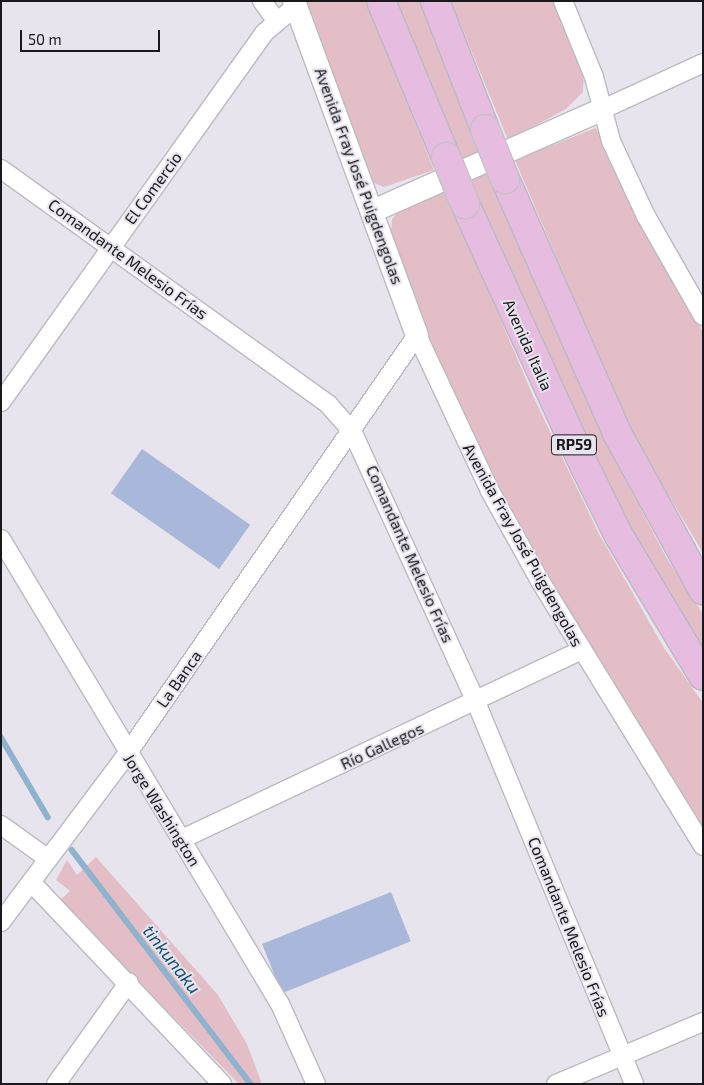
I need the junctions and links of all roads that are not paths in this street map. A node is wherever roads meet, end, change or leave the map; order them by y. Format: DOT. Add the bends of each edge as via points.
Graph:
graph roads {
  1 [pos="262,1"];
  2 [pos="381,1"];
  3 [pos="435,1"];
  4 [pos="563,1"];
  5 [pos="295,4"];
  6 [pos="276,20"];
  7 [pos="703,63"];
  8 [pos="601,110"];
  9 [pos="1,169"];
  10 [pos="373,210"];
  11 [pos="112,245"];
  12 [pos="703,316"];
  13 [pos="418,335"];
  14 [pos="1,402"];
  15 [pos="353,432"];
  16 [pos="1,539"];
  17 [pos="703,590"];
  18 [pos="581,650"];
  19 [pos="703,676"];
  20 [pos="476,702"];
  21 [pos="127,754"];
  22 [pos="1,825"];
  23 [pos="182,839"];
  24 [pos="703,846"];
  25 [pos="47,858"];
  26 [pos="31,882"];
  27 [pos="1,922"];
  28 [pos="129,982"];
  29 [pos="703,1022"];
  30 [pos="622,1056"];
  31 [pos="214,1080"];
  32 [pos="56,1084"];
  33 [pos="316,1084"];
  34 [pos="556,1084"];
  35 [pos="634,1084"];
  1 -- 6 [label="street"];
  2 -- 19 [label="main road, Avenida Italia / RP59, bridge" via="465,204 585,468 624,544"];
  3 -- 17 [label="main road, RP59, bridge" via="505,179 613,424"];
  4 -- 8 [label="street" via="594,77"];
  5 -- 6 [label="street, El Comercio"];
  5 -- 10 [label="street, Avenida Fray José Puigdengolas"];
  6 -- 11 [label="street, El Comercio"];
  7 -- 8 [label="street"];
  8 -- 10 [label="street"];
  8 -- 12 [label="street" via="646,216"];
  9 -- 11 [label="street, Comandante Melesio Frías"];
  10 -- 13 [label="street, Avenida Fray José Puigdengolas"];
  11 -- 14 [label="street, El Comercio"];
  11 -- 15 [label="street, Comandante Melesio Frías" via="329,405"];
  13 -- 15 [label="street, La Banca"];
  13 -- 18 [label="street, Avenida Fray José Puigdengolas" via="490,491"];
  15 -- 20 [label="street, Comandante Melesio Frías"];
  15 -- 21 [label="street, La Banca"];
  16 -- 21 [label="street, Jorge Washington"];
  18 -- 20 [label="street, Río Gallegos"];
  18 -- 24 [label="street, Avenida Fray José Puigdengolas"];
  20 -- 23 [label="street, Río Gallegos"];
  20 -- 30 [label="street, Comandante Melesio Frías"];
  21 -- 23 [label="street, Jorge Washington"];
  21 -- 25 [label="street, La Banca"];
  22 -- 25 [label="street"];
  23 -- 33 [label="street, Jorge Washington" via="280,1004"];
  25 -- 26 [label="street, La Banca"];
  26 -- 27 [label="street, La Banca"];
  26 -- 28 [label="street"];
  28 -- 31 [label="street"];
  28 -- 32 [label="street"];
  29 -- 30 [label="street"];
  30 -- 34 [label="street"];
  30 -- 35 [label="street, Comandante Melesio Frías"];
}
